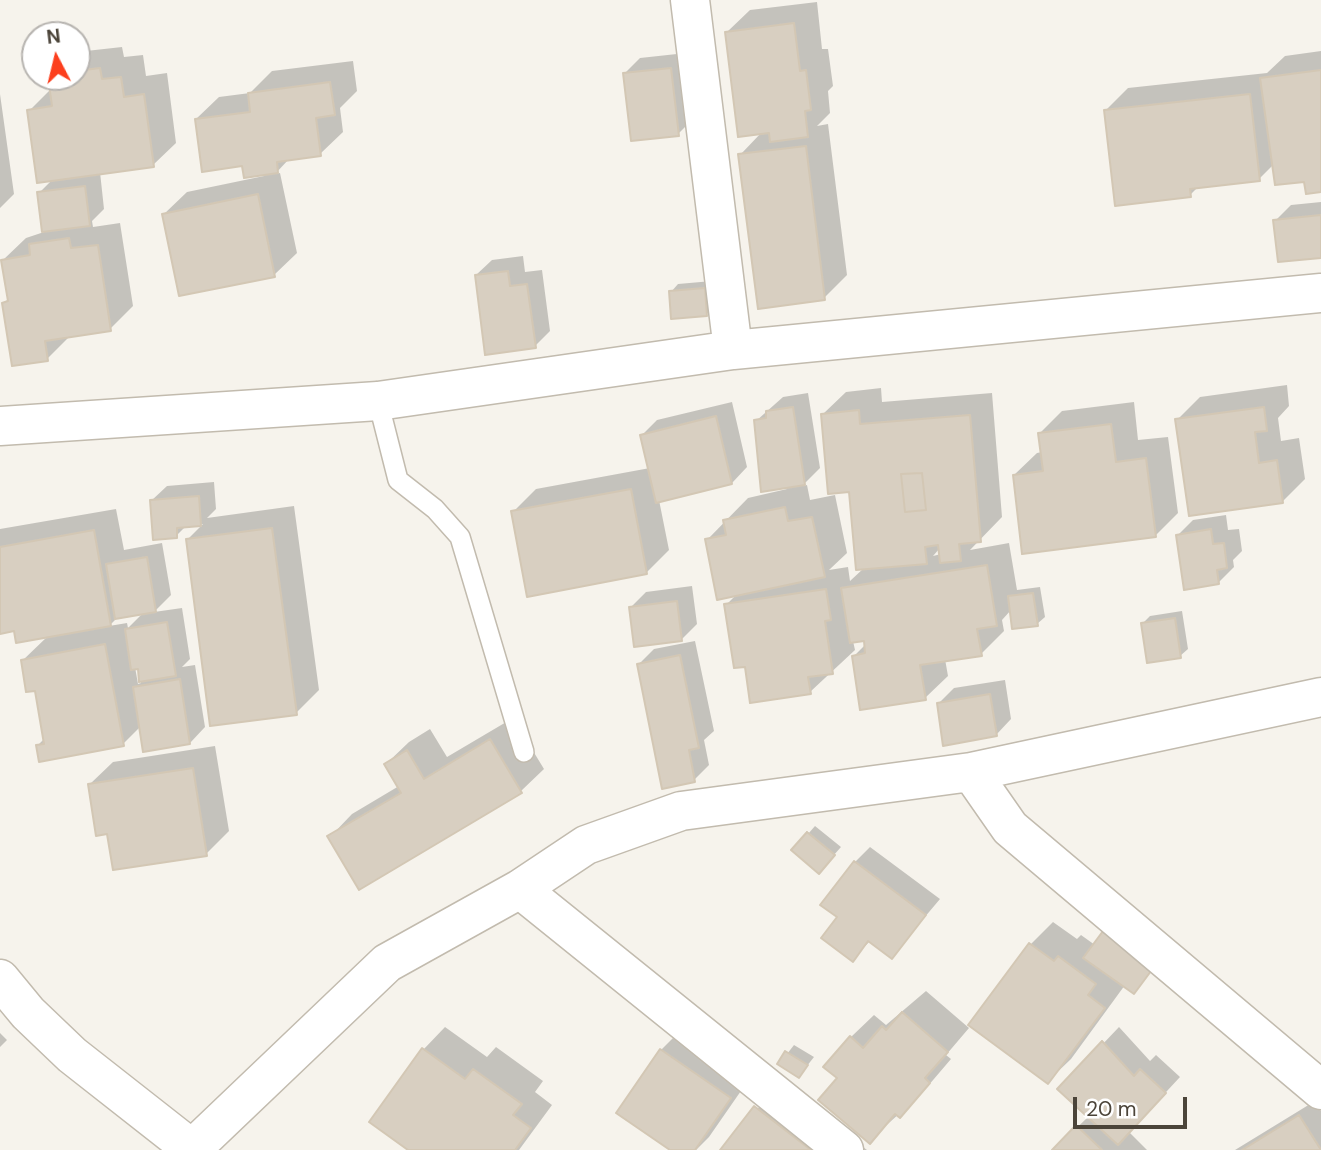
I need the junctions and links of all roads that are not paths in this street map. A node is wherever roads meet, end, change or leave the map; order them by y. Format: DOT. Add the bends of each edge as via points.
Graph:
graph roads {
  1 [pos="690,0"];
  2 [pos="1317,300"];
  3 [pos="733,350"];
  4 [pos="378,401"];
  5 [pos="0,426"];
  6 [pos="1321,696"];
  7 [pos="524,752"];
  8 [pos="971,772"];
  9 [pos="520,889"];
  10 [pos="0,979"];
  11 [pos="1321,1090"];
  12 [pos="192,1149"];
  13 [pos="844,1150"];
  1 -- 3 [label="street"];
  2 -- 3 [label="street"];
  3 -- 4 [label="street"];
  4 -- 5 [label="street"];
  4 -- 7 [label="lane" via="398,480 435,509 460,537"];
  6 -- 8 [label="street"];
  8 -- 9 [label="street" via="681,811 586,845"];
  8 -- 11 [label="street" via="1010,828"];
  9 -- 12 [label="street" via="387,963"];
  9 -- 13 [label="street"];
  10 -- 12 [label="street" via="72,1055"];
}
